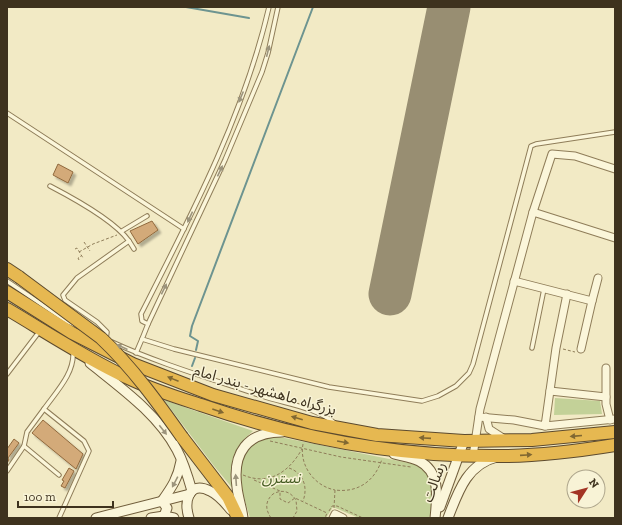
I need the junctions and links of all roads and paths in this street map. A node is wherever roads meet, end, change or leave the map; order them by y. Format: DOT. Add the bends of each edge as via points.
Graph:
graph roads {
  1 [pos="269,7"];
  2 [pos="278,7"];
  3 [pos="7,113"];
  4 [pos="615,132"];
  5 [pos="615,169"];
  6 [pos="50,186"];
  7 [pos="533,212"];
  8 [pos="146,216"];
  9 [pos="184,230"];
  10 [pos="122,232"];
  11 [pos="615,238"];
  12 [pos="129,241"];
  13 [pos="84,242"];
  14 [pos="87,247"];
  15 [pos="74,249"];
  16 [pos="134,249"];
  17 [pos="90,251"];
  18 [pos="79,252"];
  19 [pos="82,255"];
  20 [pos="83,258"];
  21 [pos="79,260"];
  22 [pos="7,269"];
  23 [pos="598,278"];
  24 [pos="13,279"];
  25 [pos="514,281"];
  26 [pos="544,289"];
  27 [pos="7,292"];
  28 [pos="567,294"];
  29 [pos="592,301"];
  30 [pos="7,308"];
  31 [pos="146,323"];
  32 [pos="41,330"];
  33 [pos="106,339"];
  34 [pos="142,339"];
  35 [pos="72,348"];
  36 [pos="532,348"];
  37 [pos="556,348"];
  38 [pos="581,350"];
  39 [pos="136,353"];
  40 [pos="606,368"];
  41 [pos="7,374"];
  42 [pos="550,391"];
  43 [pos="606,397"];
  44 [pos="44,409"];
  45 [pos="482,417"];
  46 [pos="612,419"];
  47 [pos="545,426"];
  48 [pos="342,428"];
  49 [pos="294,432"];
  50 [pos="615,432"];
  51 [pos="306,436"];
  52 [pos="507,440"];
  53 [pos="269,441"];
  54 [pos="470,441"];
  55 [pos="615,445"];
  56 [pos="24,446"];
  57 [pos="302,448"];
  58 [pos="380,449"];
  59 [pos="459,455"];
  60 [pos="473,456"];
  61 [pos="502,456"];
  62 [pos="181,460"];
  63 [pos="381,463"];
  64 [pos="411,467"];
  65 [pos="289,468"];
  66 [pos="7,471"];
  67 [pos="59,475"];
  68 [pos="254,480"];
  69 [pos="243,481"];
  70 [pos="462,482"];
  71 [pos="335,490"];
  72 [pos="280,491"];
  73 [pos="191,492"];
  74 [pos="295,498"];
  75 [pos="162,501"];
  76 [pos="303,502"];
  77 [pos="164,516"];
  78 [pos="334,516"];
  79 [pos="59,518"];
  80 [pos="96,518"];
  81 [pos="151,518"];
  82 [pos="174,518"];
  83 [pos="189,518"];
  84 [pos="238,518"];
  85 [pos="243,518"];
  86 [pos="271,518"];
  87 [pos="293,518"];
  88 [pos="325,518"];
  89 [pos="343,518"];
  90 [pos="436,518"];
  91 [pos="448,518"];
  1 -- 9 [label="lane, one-way" via="251,74"];
  31 -- 2 [label="lane, one-way" via="225,160 262,72"];
  3 -- 9 [label="lane"];
  4 -- 34 [label="lane" via="531,146 473,364 469,373 456,386 438,396 422,401 329,387 174,350"];
  5 -- 7 [label="street" via="575,156 552,154"];
  6 -- 10 [label="lane" via="68,195"];
  7 -- 11 [label="street"];
  7 -- 25 [label="street"];
  8 -- 10 [label="lane"];
  9 -- 31 [label="lane" via="141,314 141,319"];
  10 -- 12 [label="lane"];
  10 -- 14 [label="path"];
  12 -- 16 [label="lane"];
  12 -- 33 [label="lane" via="77,278 63,295 65,300 107,332"];
  13 -- 14 [label="path"];
  14 -- 17 [label="path"];
  14 -- 18 [label="path"];
  15 -- 18 [label="path" via="77,248"];
  18 -- 19 [label="path"];
  19 -- 20 [label="path"];
  19 -- 21 [label="path" via="77,257"];
  22 -- 24 [label="highway"];
  23 -- 29 [label="street"];
  24 -- 33 [label="lane" via="68,322"];
  24 -- 84 [label="highway, bridge" via="101,338 112,349 137,377 228,497"];
  25 -- 26 [label="street"];
  25 -- 45 [label="street"];
  26 -- 28 [label="street"];
  26 -- 36 [label="lane"];
  48 -- 27 [label="highway, بزرگراه ماهشهر - بندر امام, one-way" via="312,423 213,395 133,364 72,333"];
  28 -- 29 [label="street"];
  28 -- 37 [label="street"];
  29 -- 38 [label="street"];
  30 -- 32 [label="highway"];
  31 -- 34 [label="lane"];
  32 -- 35 [label="highway"];
  32 -- 41 [label="lane"];
  39 -- 33 [label="lane, one-way"];
  34 -- 39 [label="lane"];
  35 -- 44 [label="lane" via="72,369"];
  35 -- 49 [label="highway, one-way" via="134,380 234,416"];
  35 -- 62 [label="main road, one-way" via="141,406 167,434"];
  37 -- 38 [label="path" via="575,352"];
  37 -- 42 [label="street"];
  39 -- 48 [label="lane" via="326,415"];
  40 -- 43 [label="street"];
  42 -- 43 [label="street"];
  42 -- 47 [label="street"];
  43 -- 46 [label="street"];
  44 -- 56 [label="lane" via="27,432"];
  44 -- 79 [label="lane" via="84,441 89,451"];
  45 -- 47 [label="street"];
  45 -- 52 [label="street" via="489,429"];
  45 -- 54 [label="street"];
  46 -- 47 [label="street"];
  54 -- 48 [label="highway, بزرگراه ماهشهر - بندر امام, one-way" via="377,434"];
  49 -- 51 [label="highway"];
  85 -- 49 [label="main road, one-way" via="236,472 240,453 246,444 262,434"];
  50 -- 52 [label="highway, بزرگراه ماهشهر - بندر امام, one-way"];
  51 -- 57 [label="path"];
  51 -- 58 [label="highway, one-way"];
  52 -- 54 [label="highway, بزرگراه ماهشهر - بندر امام"];
  53 -- 57 [label="path"];
  54 -- 59 [label="main road, رسالت"];
  54 -- 60 [label="street"];
  61 -- 55 [label="highway, one-way"];
  56 -- 66 [label="lane"];
  56 -- 67 [label="lane"];
  57 -- 63 [label="path"];
  57 -- 65 [label="path"];
  57 -- 71 [label="path" via="310,474 323,486"];
  58 -- 59 [label="highway"];
  58 -- 63 [label="path"];
  58 -- 90 [label="main road, رسالت" via="419,461 429,470 438,493"];
  59 -- 60 [label="highway"];
  59 -- 90 [label="main road, رسالت"];
  60 -- 61 [label="highway"];
  60 -- 70 [label="main road"];
  61 -- 70 [label="main road, رسالت" via="492,458 474,468"];
  62 -- 73 [label="main road"];
  62 -- 75 [label="main road, one-way" via="174,486"];
  63 -- 64 [label="path"];
  63 -- 71 [label="path" via="373,477 361,486 353,490"];
  65 -- 68 [label="path" via="270,478"];
  65 -- 76 [label="path" via="295,470 304,482 306,489"];
  68 -- 69 [label="path" via="242,474"];
  68 -- 72 [label="path"];
  70 -- 91 [label="main road, رسالت"];
  71 -- 78 [label="path"];
  72 -- 74 [label="path" via="288,492"];
  72 -- 74 [label="path" via="280,499 288,503"];
  72 -- 86 [label="path" via="272,494 266,503"];
  73 -- 75 [label="main road"];
  73 -- 83 [label="main road" via="186,504"];
  73 -- 84 [label="main road" via="200,488 212,492"];
  74 -- 76 [label="path"];
  74 -- 87 [label="path" via="297,511"];
  75 -- 77 [label="main road" via="168,508"];
  75 -- 80 [label="main road"];
  76 -- 88 [label="path" via="328,513"];
  77 -- 81 [label="main road"];
  77 -- 82 [label="main road"];
  78 -- 89 [label="street"];
}
